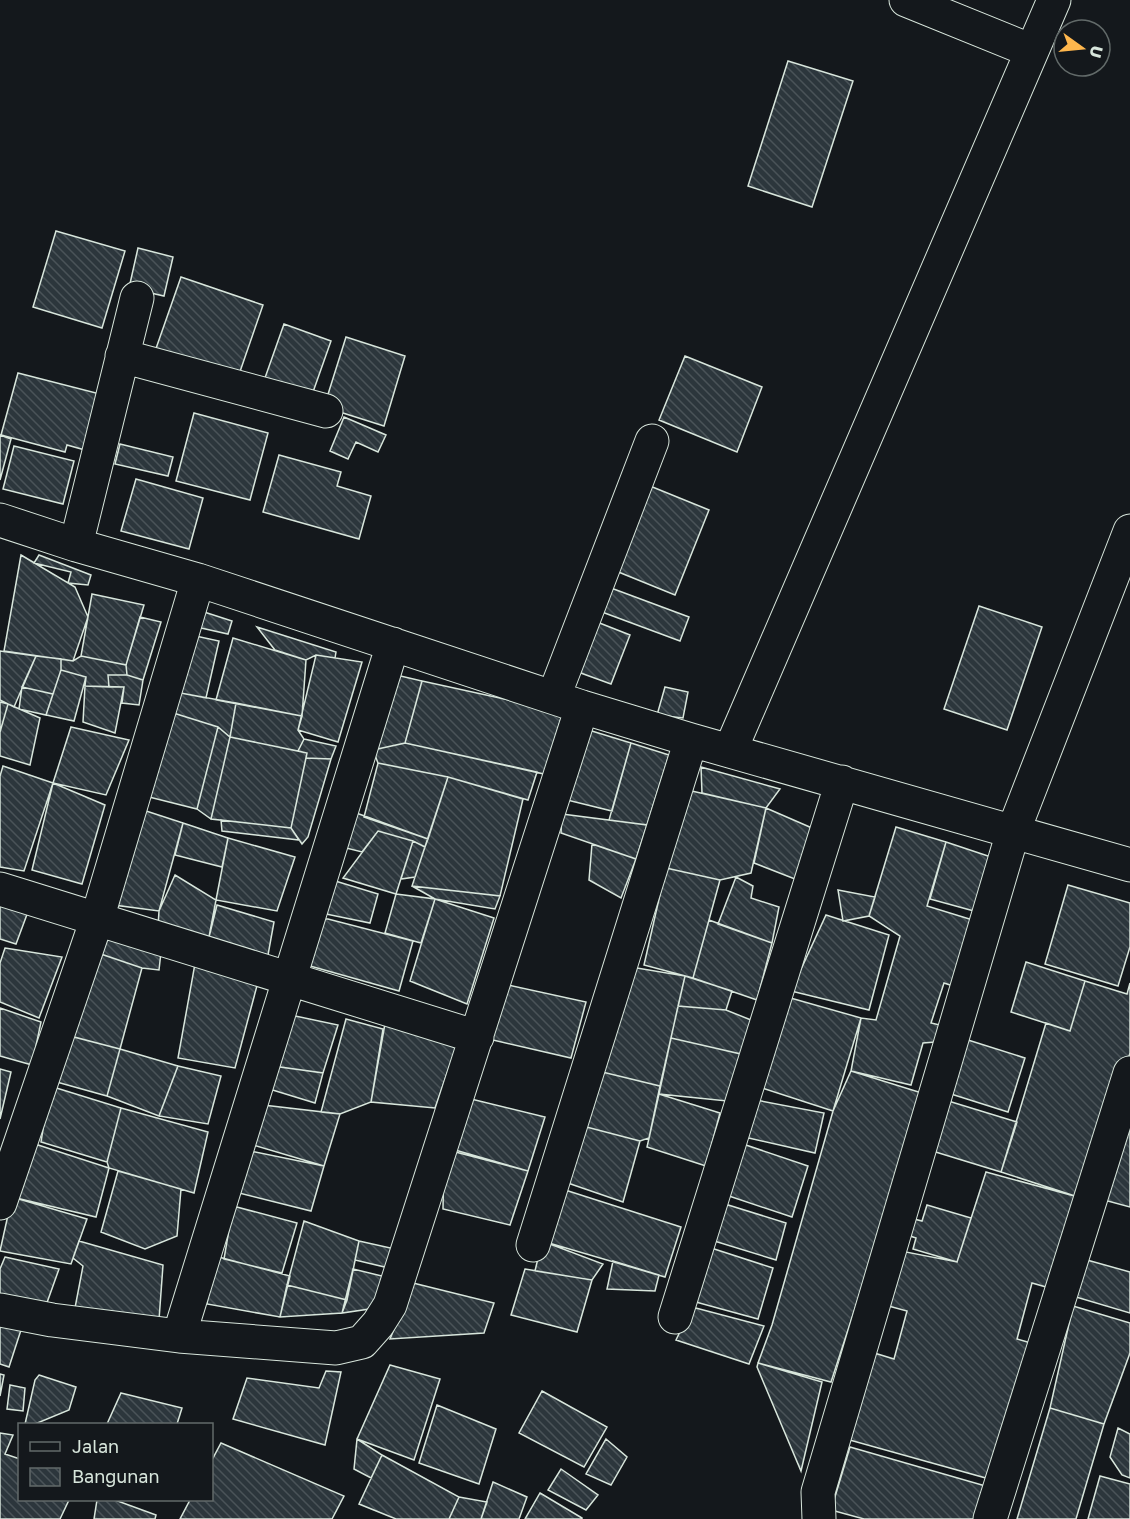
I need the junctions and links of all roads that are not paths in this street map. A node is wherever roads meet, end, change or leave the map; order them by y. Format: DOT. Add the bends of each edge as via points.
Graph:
graph roads {
  1 [pos="906,0"];
  2 [pos="1054,0"];
  3 [pos="1032,51"];
  4 [pos="137,298"];
  5 [pos="122,356"];
  6 [pos="326,411"];
  7 [pos="652,441"];
  8 [pos="2,529"];
  9 [pos="1130,531"];
  10 [pos="76,545"];
  11 [pos="198,580"];
  12 [pos="393,644"];
  13 [pos="568,701"];
  14 [pos="691,740"];
  15 [pos="729,752"];
  16 [pos="842,782"];
  17 [pos="1013,832"];
  18 [pos="1130,865"];
  19 [pos="0,889"];
  20 [pos="98,919"];
  21 [pos="289,978"];
  22 [pos="477,1037"];
  23 [pos="1130,1073"];
  24 [pos="0,1203"];
  25 [pos="533,1245"];
  26 [pos="0,1310"];
  27 [pos="675,1317"];
  28 [pos="179,1336"];
  29 [pos="819,1519"];
  30 [pos="990,1519"];
  1 -- 3 [label="street"];
  2 -- 3 [label="street"];
  3 -- 15 [label="street"];
  4 -- 5 [label="street"];
  5 -- 6 [label="street"];
  5 -- 10 [label="street"];
  7 -- 13 [label="street"];
  8 -- 10 [label="street"];
  9 -- 17 [label="street"];
  10 -- 11 [label="street"];
  11 -- 12 [label="street"];
  11 -- 20 [label="street"];
  12 -- 13 [label="street"];
  12 -- 21 [label="street"];
  13 -- 14 [label="street"];
  13 -- 22 [label="street"];
  14 -- 15 [label="street"];
  14 -- 25 [label="street"];
  15 -- 16 [label="street"];
  16 -- 17 [label="street"];
  16 -- 27 [label="street"];
  17 -- 18 [label="street"];
  17 -- 29 [label="street" via="818,1492"];
  19 -- 20 [label="street"];
  20 -- 21 [label="street"];
  20 -- 24 [label="street"];
  21 -- 22 [label="street"];
  21 -- 28 [label="street"];
  22 -- 28 [label="street" via="390,1305 362,1341 336,1348"];
  23 -- 30 [label="street"];
  26 -- 28 [label="street"];
}
